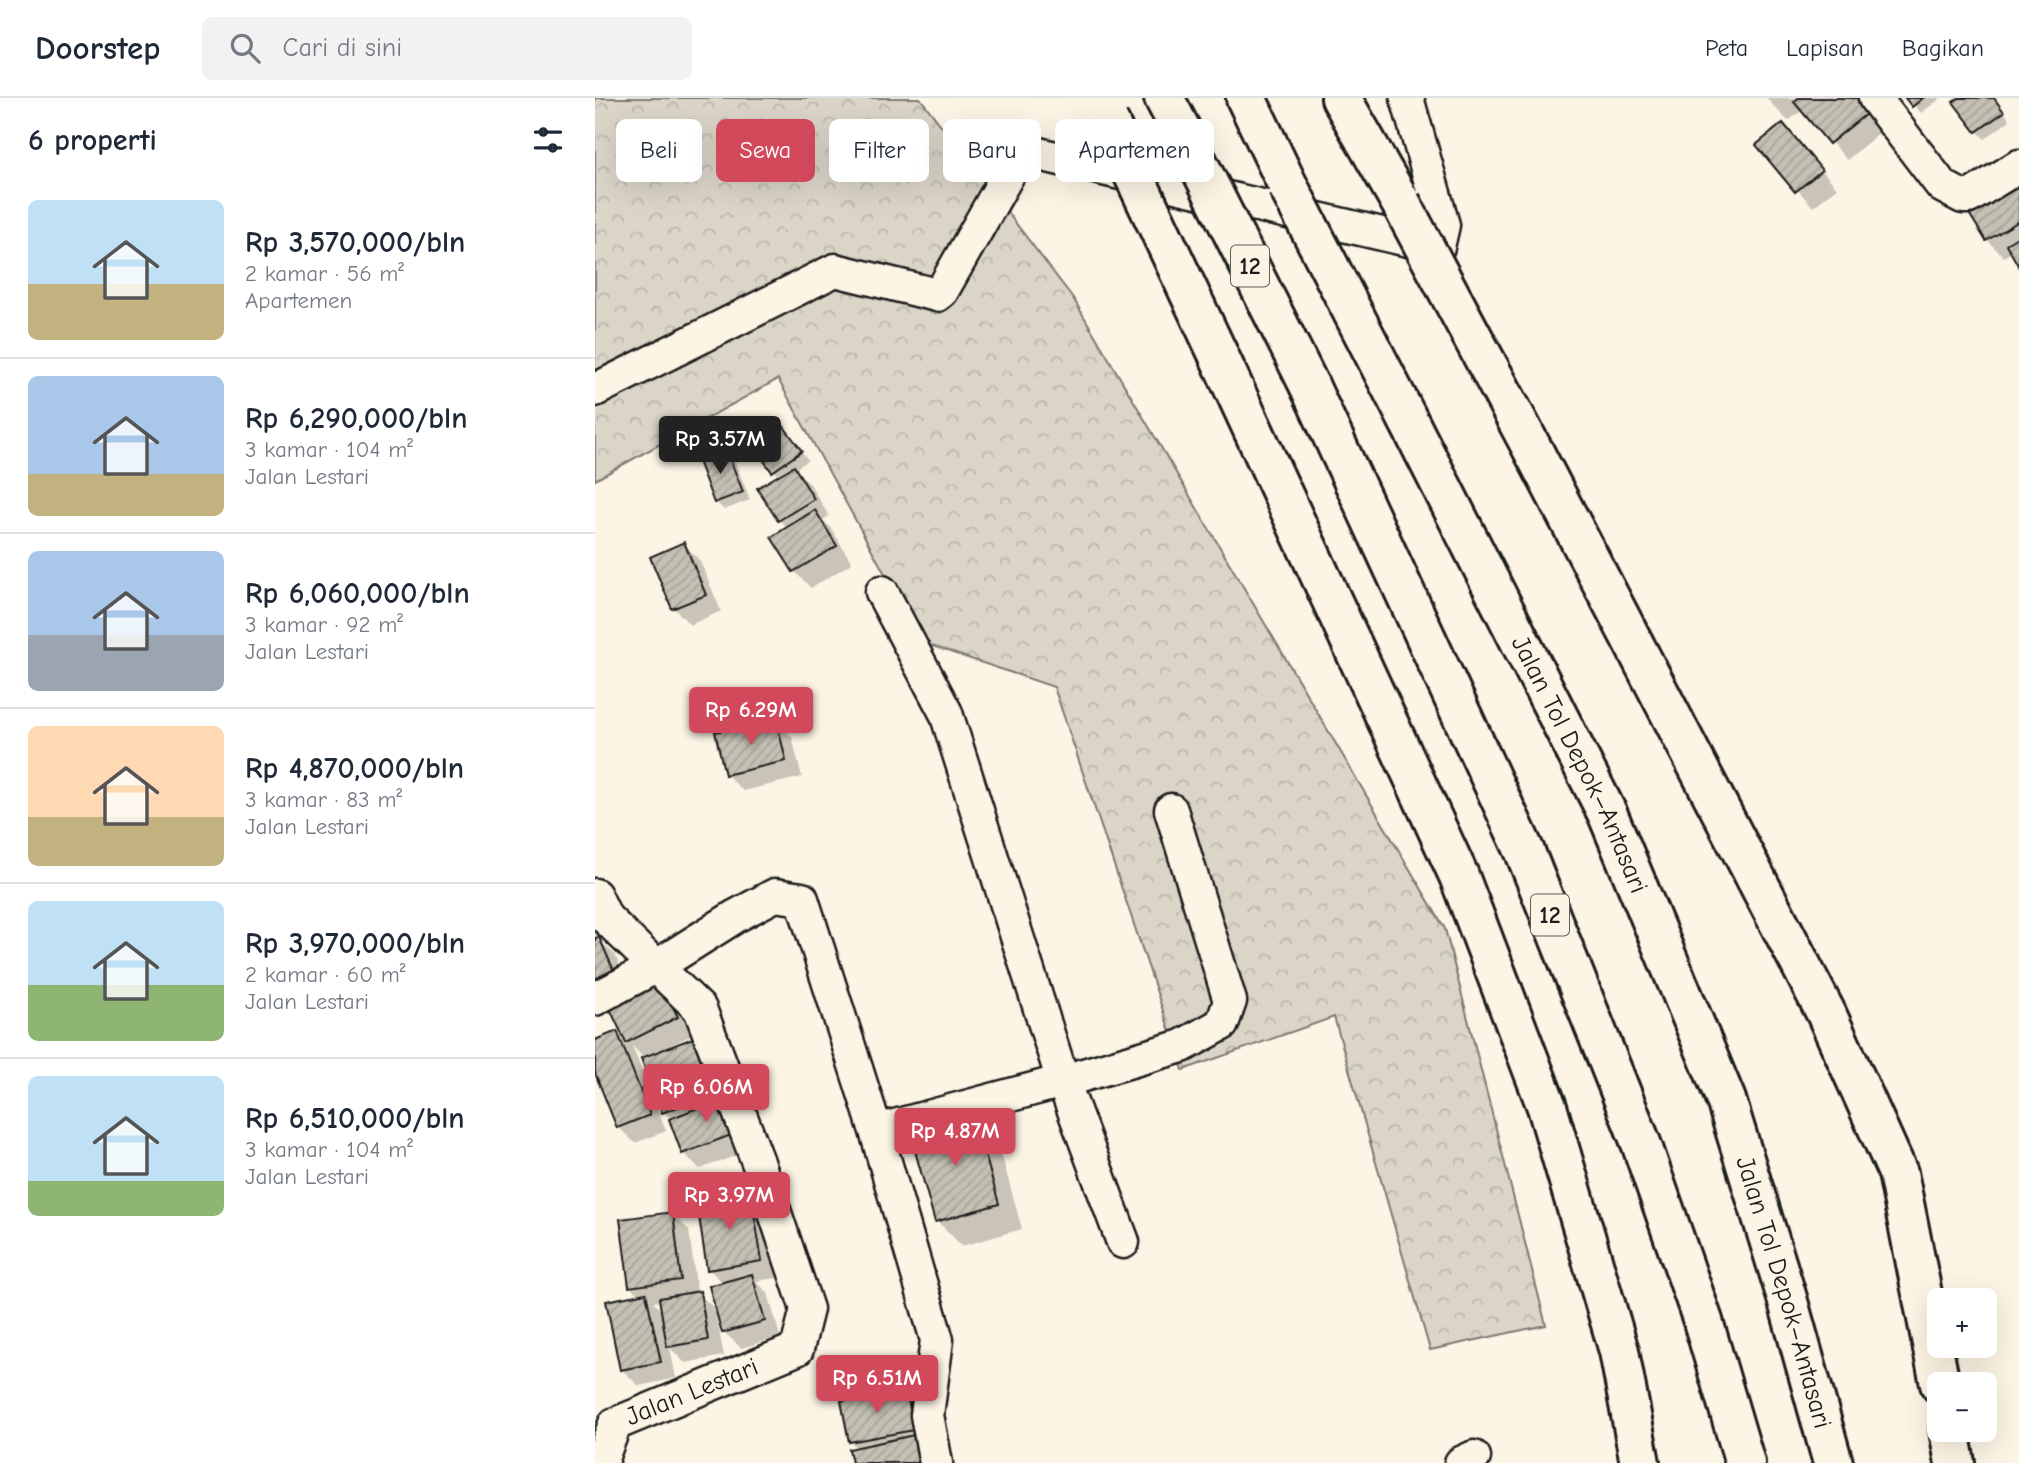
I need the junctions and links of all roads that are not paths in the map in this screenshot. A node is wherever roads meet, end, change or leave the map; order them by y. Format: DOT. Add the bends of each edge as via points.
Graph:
graph roads {
  1 [pos="1164,98"];
  2 [pos="1246,98"];
  3 [pos="1341,98"];
  4 [pos="1407,98"];
  5 [pos="1875,98"];
  6 [pos="1104,109"];
  7 [pos="2019,166"];
  8 [pos="595,390"];
  9 [pos="882,592"];
  10 [pos="1171,810"];
  11 [pos="595,895"];
  12 [pos="657,966"];
  13 [pos="595,999"];
  14 [pos="1063,1081"];
  15 [pos="876,1131"];
  16 [pos="1123,1242"];
  17 [pos="1938,1372"];
  18 [pos="1951,1442"];
  19 [pos="603,1463"];
  20 [pos="936,1463"];
  21 [pos="1640,1463"];
  22 [pos="1745,1463"];
  23 [pos="1833,1463"];
  24 [pos="1955,1463"];
  1 -- 22 [label="highway, 12, bridge" via="1309,385 1525,852 1641,1143 1703,1321"];
  2 -- 23 [label="highway, Jalan Tol Depok–Antasari, bridge" via="1608,816 1721,1087"];
  3 -- 17 [label="highway, bridge" via="1534,452 1826,1013 1898,1173"];
  4 -- 8 [label="street" via="1443,225 1438,247 1030,152 1019,155 937,295 835,270"];
  5 -- 7 [label="street" via="1942,186 1955,194 1969,197"];
  6 -- 21 [label="highway, bridge" via="1459,876 1542,1094 1619,1351"];
  9 -- 14 [label="street" via="946,713"];
  10 -- 14 [label="street" via="1230,1001 1222,1024 1182,1046"];
  11 -- 12 [label="street, Jalan Lestari" via="606,918"];
  12 -- 13 [label="street"];
  12 -- 15 [label="street" via="775,895 802,899"];
  12 -- 19 [label="street, Jalan Lestari" via="699,1009 758,1162 807,1309 797,1349 615,1424"];
  14 -- 15 [label="street"];
  14 -- 16 [label="street"];
  15 -- 20 [label="street" via="937,1340 927,1415"];
  18 -- 24 [label="highway"];
}
